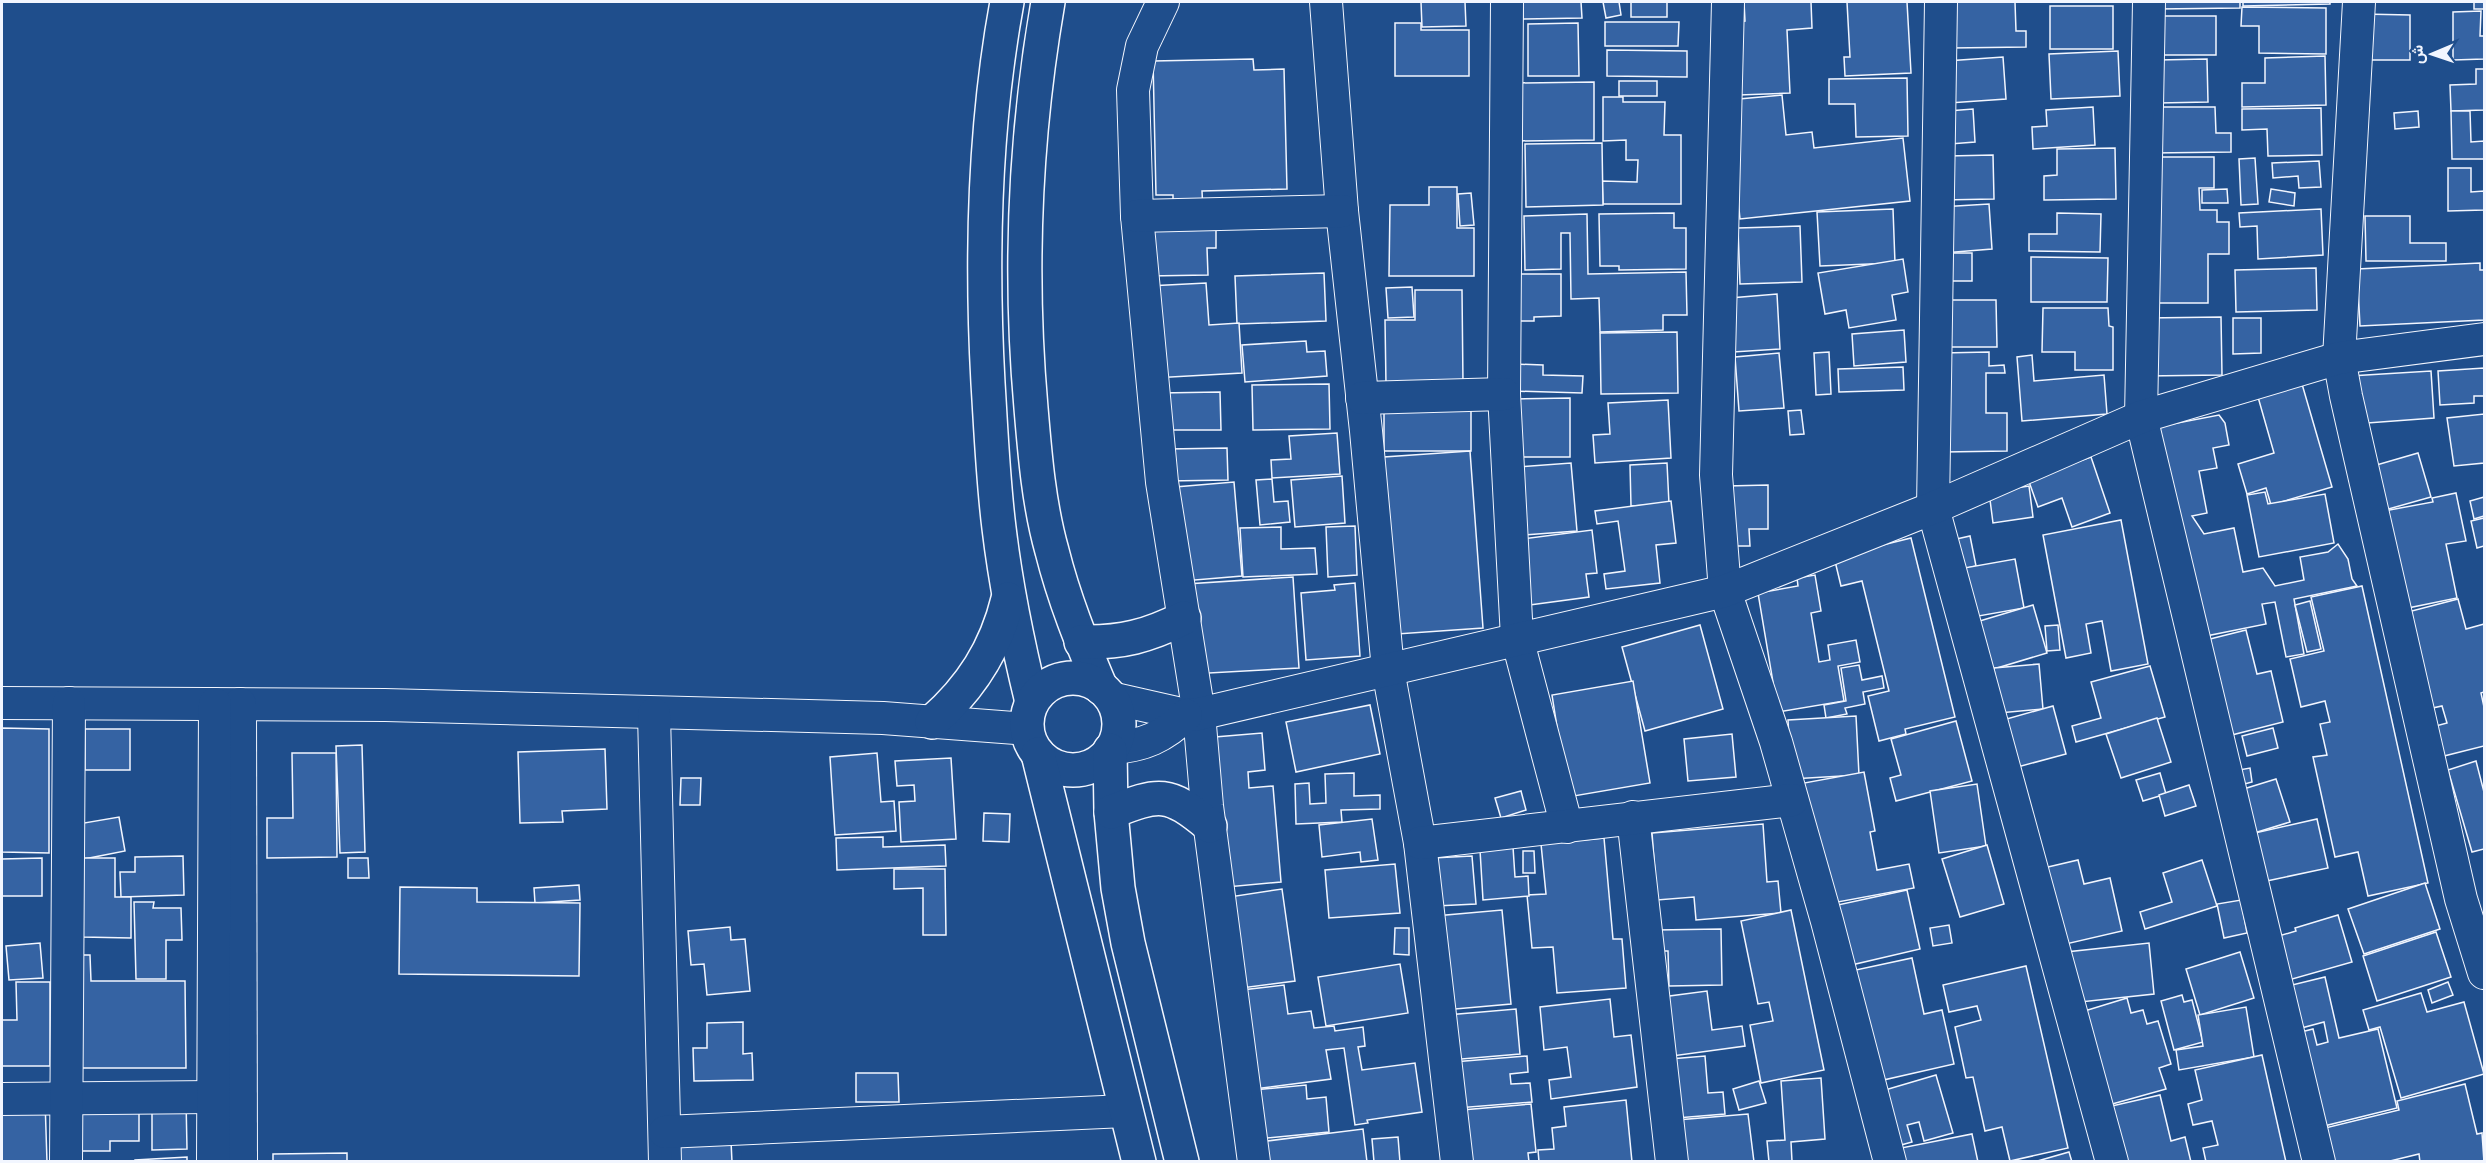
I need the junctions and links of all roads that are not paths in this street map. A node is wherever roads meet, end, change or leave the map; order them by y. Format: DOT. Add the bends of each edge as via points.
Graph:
graph roads {
  1 [pos="1006,2"];
  2 [pos="1048,2"];
  3 [pos="1163,2"];
  4 [pos="1326,2"];
  5 [pos="1507,2"];
  6 [pos="1728,2"];
  7 [pos="1941,2"];
  8 [pos="2149,2"];
  9 [pos="2359,2"];
  10 [pos="1342,211"];
  11 [pos="1137,216"];
  12 [pos="2484,339"];
  13 [pos="2339,358"];
  14 [pos="1504,394"];
  15 [pos="1362,398"];
  16 [pos="2141,417"];
  17 [pos="1933,508"];
  18 [pos="1725,591"];
  19 [pos="1009,595"];
  20 [pos="1184,618"];
  21 [pos="1516,638"];
  22 [pos="1081,642"];
  23 [pos="1388,670"];
  24 [pos="1106,693"];
  25 [pos="2,703"];
  26 [pos="69,703"];
  27 [pos="227,704"];
  28 [pos="654,714"];
  29 [pos="1193,715"];
  30 [pos="932,722"];
  31 [pos="1032,729"];
  32 [pos="1111,749"];
  33 [pos="1792,800"];
  34 [pos="1111,812"];
  35 [pos="1632,817"];
  36 [pos="1210,826"];
  37 [pos="1567,827"];
  38 [pos="1420,843"];
  39 [pos="2484,973"];
  40 [pos="212,1096"];
  41 [pos="68,1098"];
  42 [pos="2,1099"];
  43 [pos="1125,1111"];
  44 [pos="665,1147"];
  45 [pos="66,1161"];
  46 [pos="213,1161"];
  47 [pos="241,1161"];
  48 [pos="1139,1161"];
  49 [pos="1182,1161"];
  50 [pos="1254,1161"];
  51 [pos="1457,1161"];
  52 [pos="1672,1161"];
  53 [pos="1890,1161"];
  54 [pos="2112,1161"];
  55 [pos="2319,1161"];
  1 -- 19 [label="main road" via="989,147 984,286 993,462"];
  2 -- 22 [label="main road" via="1029,158 1027,361 1041,502 1064,597"];
  3 -- 11 [label="street" via="1142,46 1133,90"];
  4 -- 10 [label="street"];
  5 -- 14 [label="street"];
  6 -- 18 [label="street" via="1716,475"];
  7 -- 17 [label="street"];
  8 -- 16 [label="street"];
  9 -- 13 [label="street"];
  10 -- 11 [label="street"];
  10 -- 15 [label="street"];
  11 -- 20 [label="street" via="1162,482"];
  12 -- 13 [label="street"];
  13 -- 16 [label="street"];
  13 -- 39 [label="street" via="2461,899"];
  14 -- 15 [label="street"];
  14 -- 21 [label="street"];
  15 -- 23 [label="street"];
  16 -- 17 [label="street"];
  16 -- 55 [label="street"];
  17 -- 18 [label="street"];
  17 -- 54 [label="street"];
  18 -- 21 [label="street"];
  18 -- 33 [label="street"];
  19 -- 30 [label="main road" via="1003,619 982,665 951,705"];
  19 -- 31 [label="main road"];
  20 -- 22 [label="main road" via="1134,639"];
  20 -- 29 [label="street"];
  21 -- 23 [label="street"];
  21 -- 37 [label="street"];
  22 -- 24 [label="main road"];
  23 -- 29 [label="street"];
  23 -- 38 [label="street"];
  24 -- 29 [label="street"];
  24 -- 31 [label="main road" via="1090,681 1077,678 1051,683 1040,691"];
  24 -- 32 [label="main road" via="1119,722"];
  25 -- 26 [label="street"];
  26 -- 27 [label="street"];
  26 -- 41 [label="street"];
  27 -- 28 [label="street"];
  27 -- 40 [label="street"];
  27 -- 47 [label="street"];
  28 -- 30 [label="street"];
  28 -- 44 [label="street"];
  29 -- 32 [label="street" via="1153,740"];
  29 -- 36 [label="street"];
  30 -- 31 [label="street"];
  31 -- 32 [label="main road" via="1049,763 1062,769 1089,767"];
  31 -- 43 [label="main road"];
  32 -- 34 [label="main road"];
  33 -- 35 [label="street"];
  33 -- 53 [label="street"];
  34 -- 36 [label="main road" via="1146,798 1164,798 1190,809"];
  34 -- 49 [label="main road" via="1128,943"];
  35 -- 37 [label="street"];
  35 -- 52 [label="street"];
  36 -- 50 [label="street"];
  37 -- 38 [label="street"];
  38 -- 51 [label="street"];
  40 -- 41 [label="street"];
  40 -- 46 [label="street"];
  41 -- 42 [label="street"];
  41 -- 45 [label="street"];
  43 -- 44 [label="street"];
  43 -- 48 [label="main road"];
}
